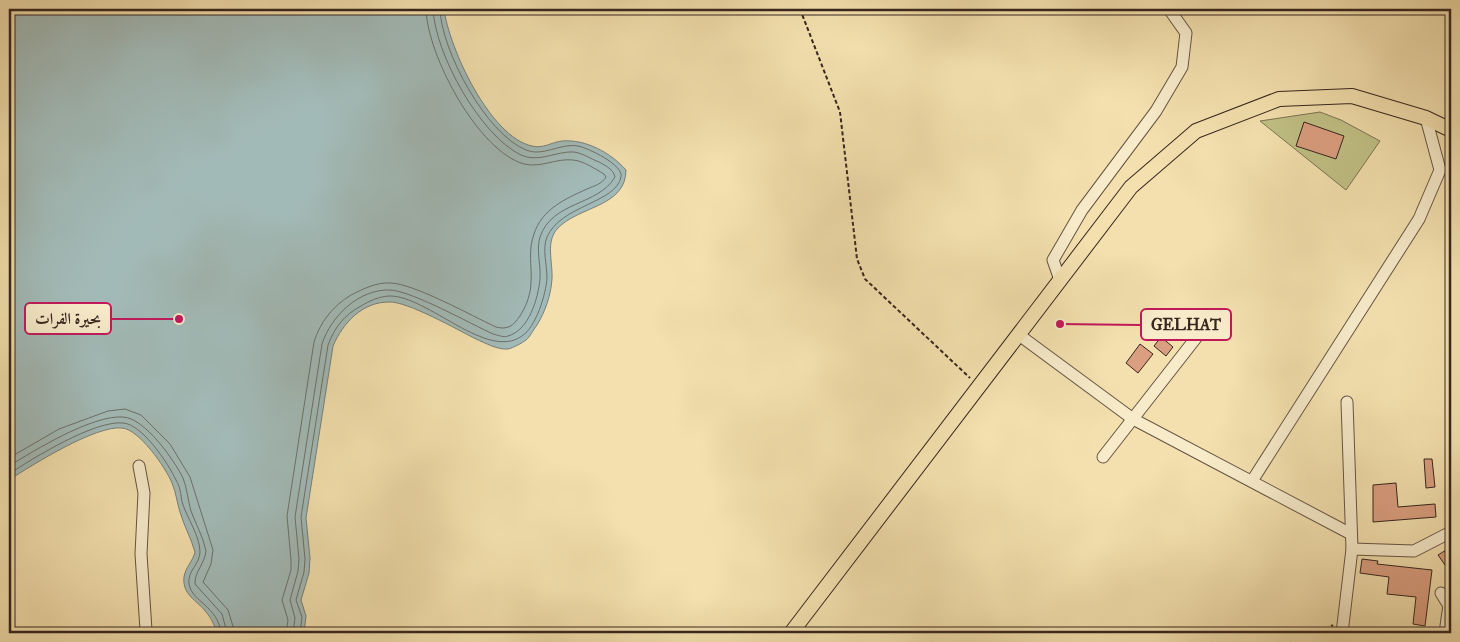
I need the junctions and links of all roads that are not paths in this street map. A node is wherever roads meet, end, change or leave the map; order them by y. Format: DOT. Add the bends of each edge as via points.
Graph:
graph roads {
  1 [pos="1169,9"];
  2 [pos="1426,118"];
  3 [pos="1451,130"];
  4 [pos="1060,280"];
  5 [pos="1210,320"];
  6 [pos="1019,334"];
  7 [pos="1347,402"];
  8 [pos="1133,419"];
  9 [pos="1103,457"];
  10 [pos="139,466"];
  11 [pos="1252,481"];
  12 [pos="1451,532"];
  13 [pos="1351,534"];
  14 [pos="1352,549"];
  15 [pos="1441,593"];
  16 [pos="1450,607"];
  17 [pos="145,633"];
  18 [pos="791,633"];
  19 [pos="1342,633"];
  20 [pos="1445,633"];
  1 -- 4 [label="street" via="1186,33 1182,66 1156,111 1082,210 1053,260"];
  2 -- 3 [label="main road"];
  2 -- 4 [label="main road" via="1352,96 1279,99 1196,131 1131,187"];
  2 -- 11 [label="street" via="1440,170 1419,219"];
  4 -- 6 [label="main road"];
  5 -- 8 [label="street"];
  6 -- 8 [label="street"];
  6 -- 18 [label="main road"];
  7 -- 13 [label="street"];
  8 -- 9 [label="street"];
  8 -- 11 [label="street"];
  10 -- 17 [label="street" via="144,493 141,554"];
  11 -- 13 [label="street"];
  12 -- 14 [label="street" via="1414,551"];
  13 -- 14 [label="street"];
  14 -- 19 [label="street"];
  15 -- 16 [label="street"];
  16 -- 20 [label="street"];
}
